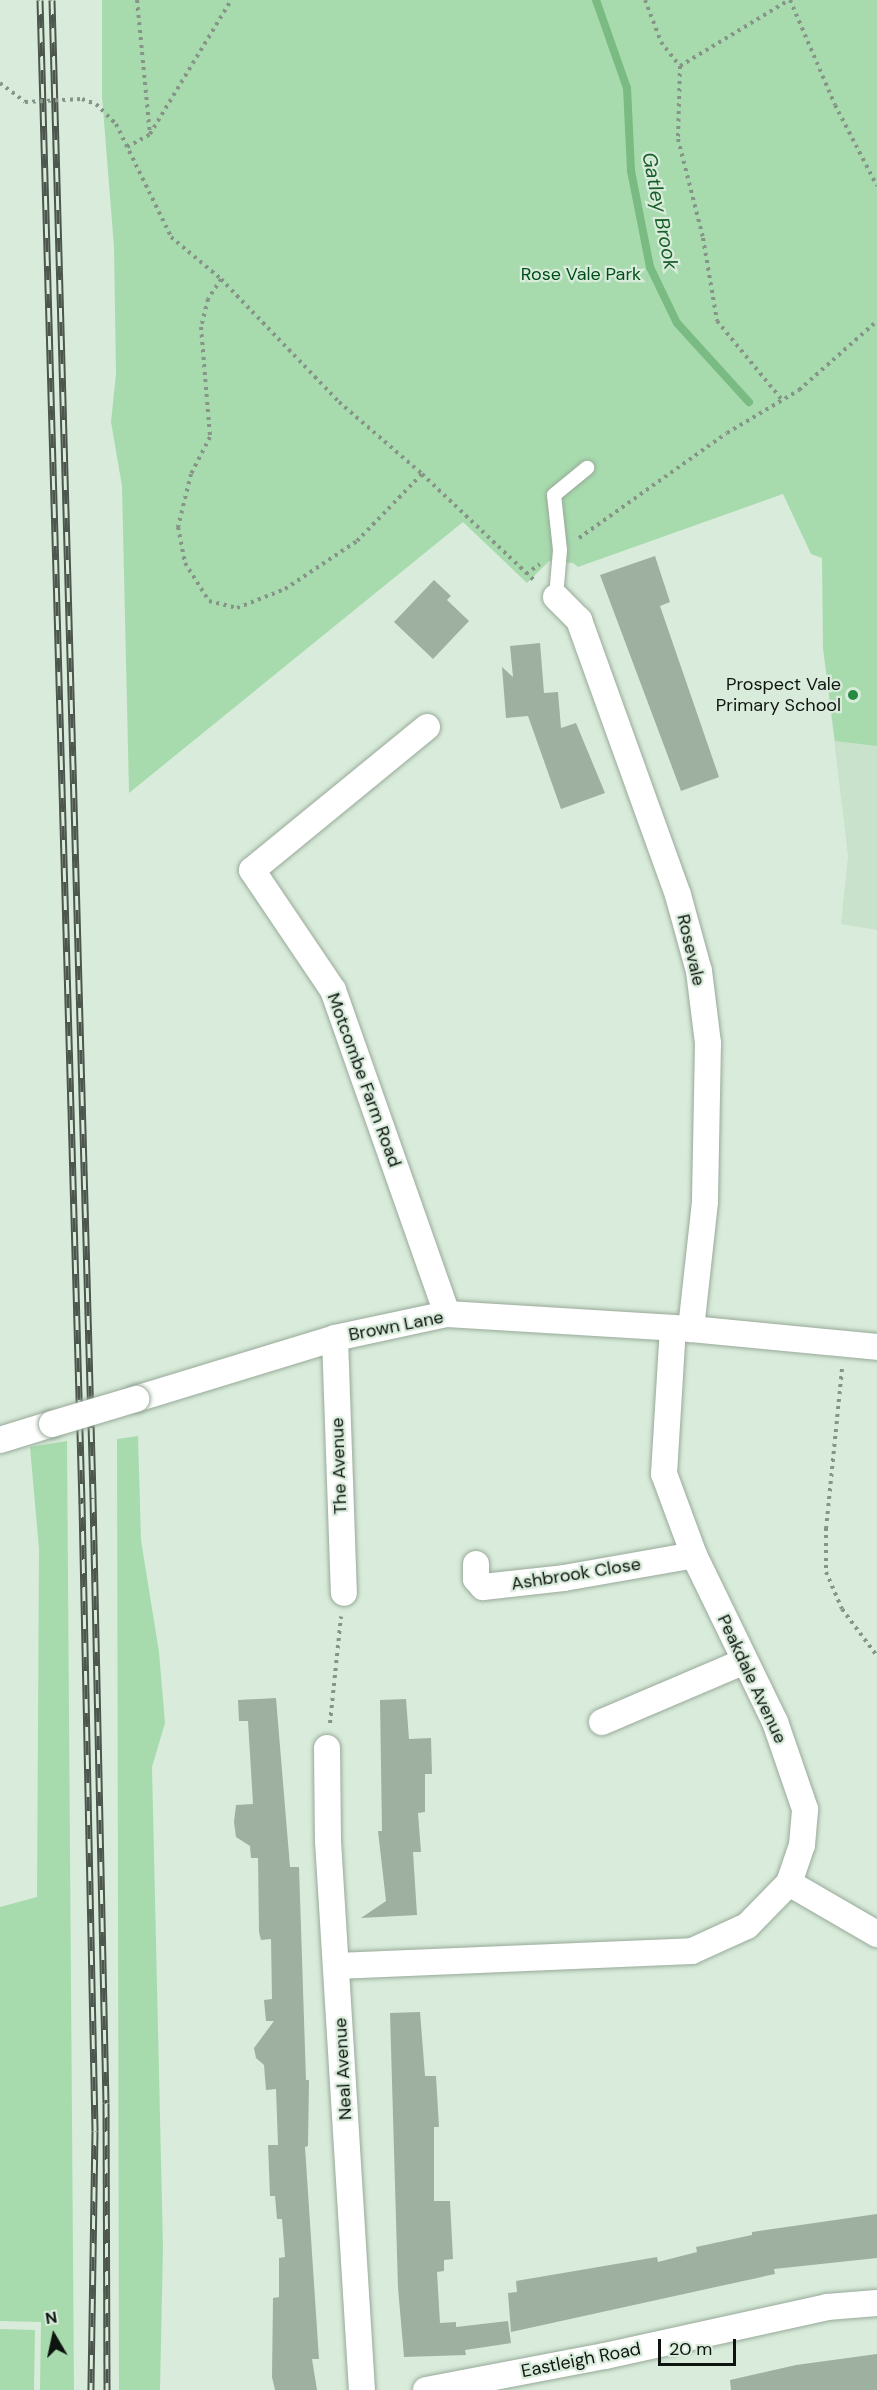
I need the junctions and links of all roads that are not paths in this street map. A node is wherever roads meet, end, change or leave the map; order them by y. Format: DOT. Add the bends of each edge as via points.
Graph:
graph roads {
  1 [pos="587,468"];
  2 [pos="556,597"];
  3 [pos="427,728"];
  4 [pos="447,1314"];
  5 [pos="682,1329"];
  6 [pos="335,1338"];
  7 [pos="877,1347"];
  8 [pos="0,1440"];
  9 [pos="694,1554"];
  10 [pos="476,1564"];
  11 [pos="344,1593"];
  12 [pos="745,1661"];
  13 [pos="602,1722"];
  14 [pos="327,1748"];
  15 [pos="789,1884"];
  16 [pos="877,1934"];
  17 [pos="337,1966"];
  18 [pos="877,2303"];
  19 [pos="362,2390"];
  20 [pos="426,2390"];
  1 -- 2 [label="lane" via="554,495 560,550"];
  2 -- 5 [label="street, Rosevale" via="579,620 678,896 699,971 708,1042 705,1202"];
  3 -- 4 [label="street, Motcombe Farm Road" via="252,870 333,990"];
  4 -- 5 [label="street, Brown Lane"];
  4 -- 6 [label="street, Brown Lane"];
  5 -- 7 [label="street, Brown Lane"];
  5 -- 9 [label="street, Peakdale Avenue" via="664,1474"];
  6 -- 8 [label="street, Brown Lane, bridge"];
  6 -- 11 [label="street, The Avenue"];
  9 -- 10 [label="street, Ashbrook Close" via="564,1578 483,1587 476,1579"];
  9 -- 12 [label="street, Peakdale Avenue"];
  12 -- 13 [label="street"];
  12 -- 15 [label="street, Peakdale Avenue" via="776,1722 805,1809 802,1845"];
  14 -- 17 [label="street, Neal Avenue" via="328,1841"];
  15 -- 16 [label="street"];
  15 -- 17 [label="street, Peakdale Avenue" via="747,1926 692,1951"];
  17 -- 19 [label="street, Neal Avenue"];
  18 -- 20 [label="street, Eastleigh Road" via="827,2307"];
}
